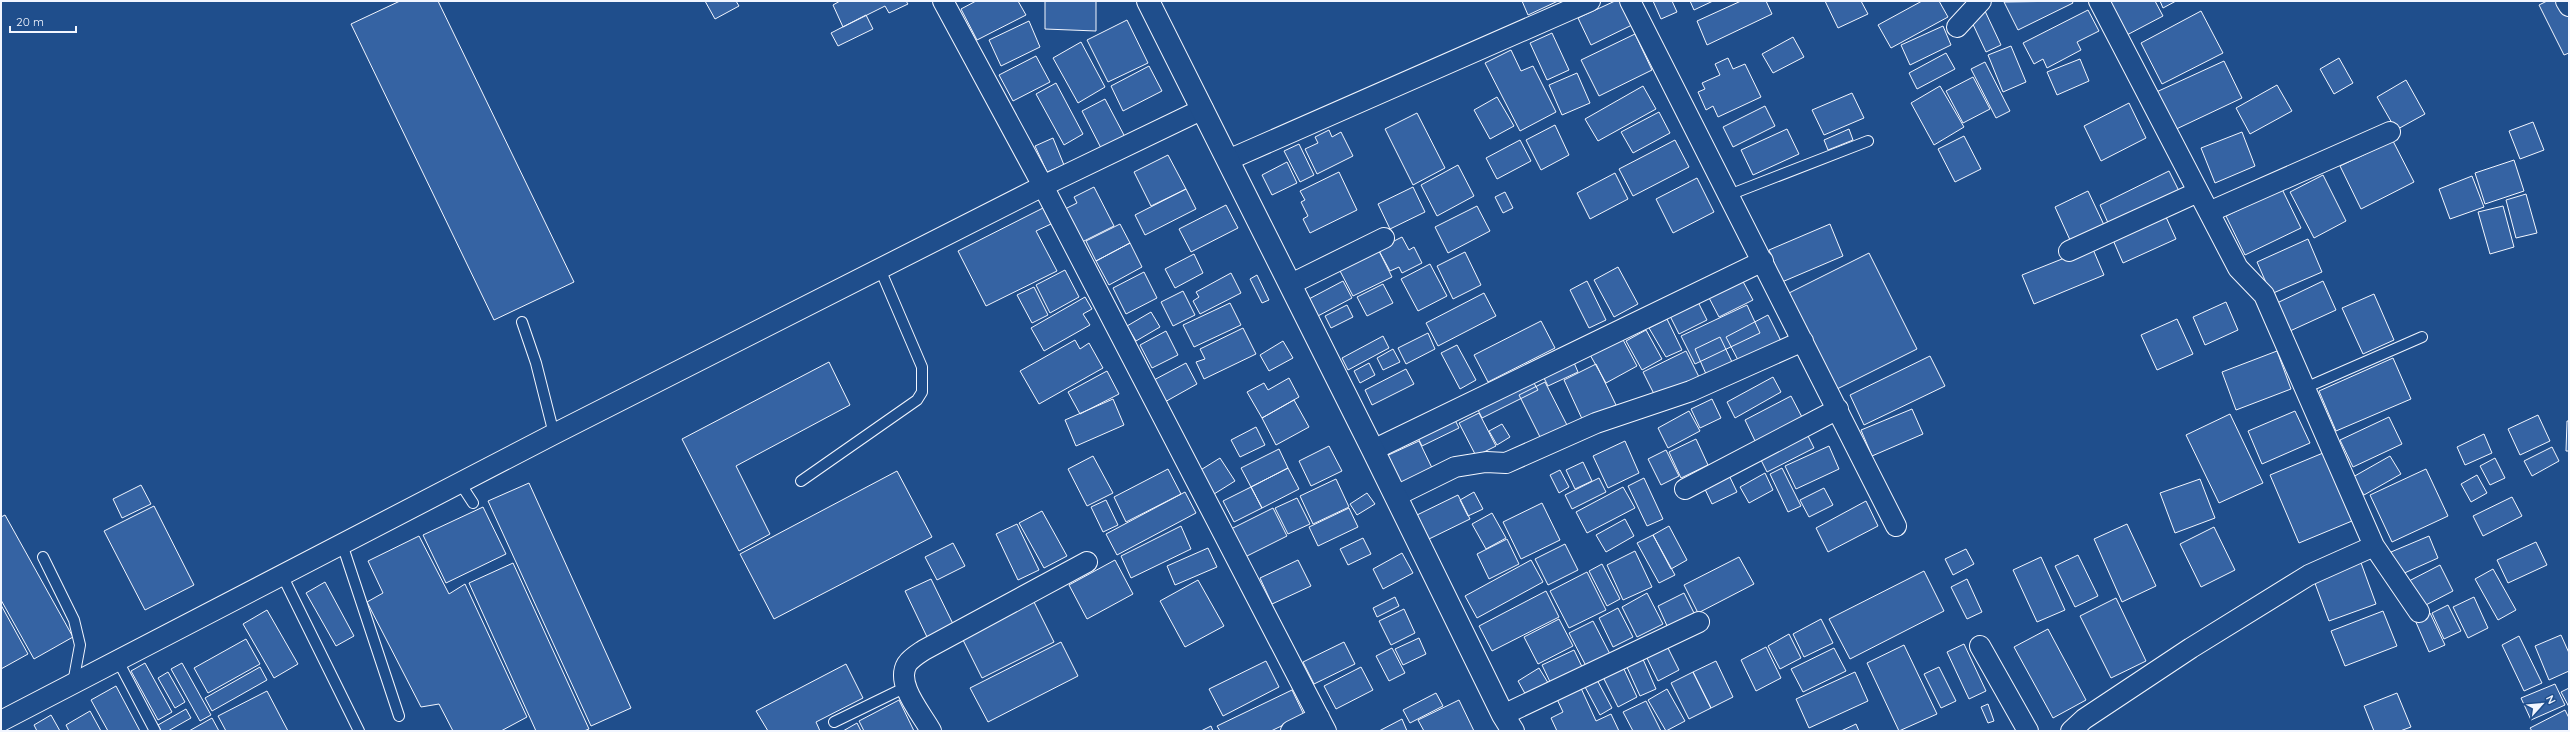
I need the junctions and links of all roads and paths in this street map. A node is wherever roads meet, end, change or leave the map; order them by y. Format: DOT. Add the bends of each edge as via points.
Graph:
graph roads {
  1 [pos="944,1"];
  2 [pos="1148,1"];
  3 [pos="1590,1"];
  4 [pos="1630,1"];
  5 [pos="1981,1"];
  6 [pos="2099,1"];
  7 [pos="2566,1"];
  8 [pos="2569,6"];
  9 [pos="1957,27"];
  10 [pos="1202,109"];
  11 [pos="2390,132"];
  12 [pos="1868,141"];
  13 [pos="1228,160"];
  14 [pos="1043,186"];
  15 [pos="2198,192"];
  16 [pos="1729,195"];
  17 [pos="2209,212"];
  18 [pos="1384,238"];
  19 [pos="2069,250"];
  20 [pos="1763,261"];
  21 [pos="880,269"];
  22 [pos="1291,284"];
  23 [pos="522,322"];
  24 [pos="2422,337"];
  25 [pos="1803,341"];
  26 [pos="2305,388"];
  27 [pos="1838,409"];
  28 [pos="554,434"];
  29 [pos="1373,450"];
  30 [pos="801,481"];
  31 [pos="460,483"];
  32 [pos="1685,489"];
  33 [pos="1396,496"];
  34 [pos="473,503"];
  35 [pos="1896,526"];
  36 [pos="342,544"];
  37 [pos="2374,546"];
  38 [pos="43,557"];
  39 [pos="1087,562"];
  40 [pos="282,575"];
  41 [pos="2419,612"];
  42 [pos="1699,622"];
  43 [pos="1980,646"];
  44 [pos="117,659"];
  45 [pos="73,683"];
  46 [pos="906,687"];
  47 [pos="399,716"];
  48 [pos="1,721"];
  49 [pos="834,722"];
  50 [pos="1508,723"];
  51 [pos="1322,724"];
  52 [pos="155,731"];
  53 [pos="359,731"];
  54 [pos="931,731"];
  55 [pos="1291,731"];
  56 [pos="2028,731"];
  57 [pos="2071,731"];
  1 -- 14 [label="street"];
  2 -- 10 [label="street"];
  3 -- 13 [label="street"];
  4 -- 16 [label="street"];
  5 -- 9 [label="street"];
  6 -- 15 [label="street"];
  7 -- 8 [label="street"];
  10 -- 13 [label="street"];
  10 -- 14 [label="street"];
  11 -- 17 [label="street"];
  12 -- 16 [label="lane"];
  13 -- 22 [label="street"];
  14 -- 21 [label="street"];
  14 -- 51 [label="street"];
  15 -- 17 [label="street"];
  15 -- 19 [label="street"];
  16 -- 20 [label="street"];
  17 -- 26 [label="street" via="2238,268 2264,295"];
  18 -- 22 [label="street"];
  20 -- 25 [label="street"];
  20 -- 29 [label="street"];
  21 -- 28 [label="street"];
  21 -- 30 [label="lane" via="922,367 922,392 917,400"];
  22 -- 29 [label="street"];
  23 -- 28 [label="lane" via="536,363"];
  24 -- 26 [label="lane"];
  25 -- 27 [label="street"];
  25 -- 33 [label="street" via="1691,391 1596,423 1506,463 1486,462 1455,467"];
  26 -- 37 [label="street"];
  27 -- 32 [label="street"];
  27 -- 35 [label="street"];
  28 -- 31 [label="street"];
  29 -- 33 [label="street"];
  31 -- 34 [label="lane"];
  31 -- 36 [label="street"];
  33 -- 50 [label="street"];
  36 -- 40 [label="street"];
  36 -- 47 [label="lane"];
  37 -- 41 [label="street"];
  37 -- 57 [label="street" via="2309,575 2191,648 2084,719"];
  38 -- 45 [label="lane" via="74,620 80,645"];
  39 -- 46 [label="street" via="918,654 904,670"];
  40 -- 44 [label="street"];
  40 -- 53 [label="lane"];
  42 -- 50 [label="street"];
  43 -- 56 [label="street"];
  44 -- 45 [label="street"];
  44 -- 52 [label="lane"];
  45 -- 48 [label="street"];
  46 -- 49 [label="lane"];
  46 -- 54 [label="street"];
  51 -- 55 [label="street"];
}
